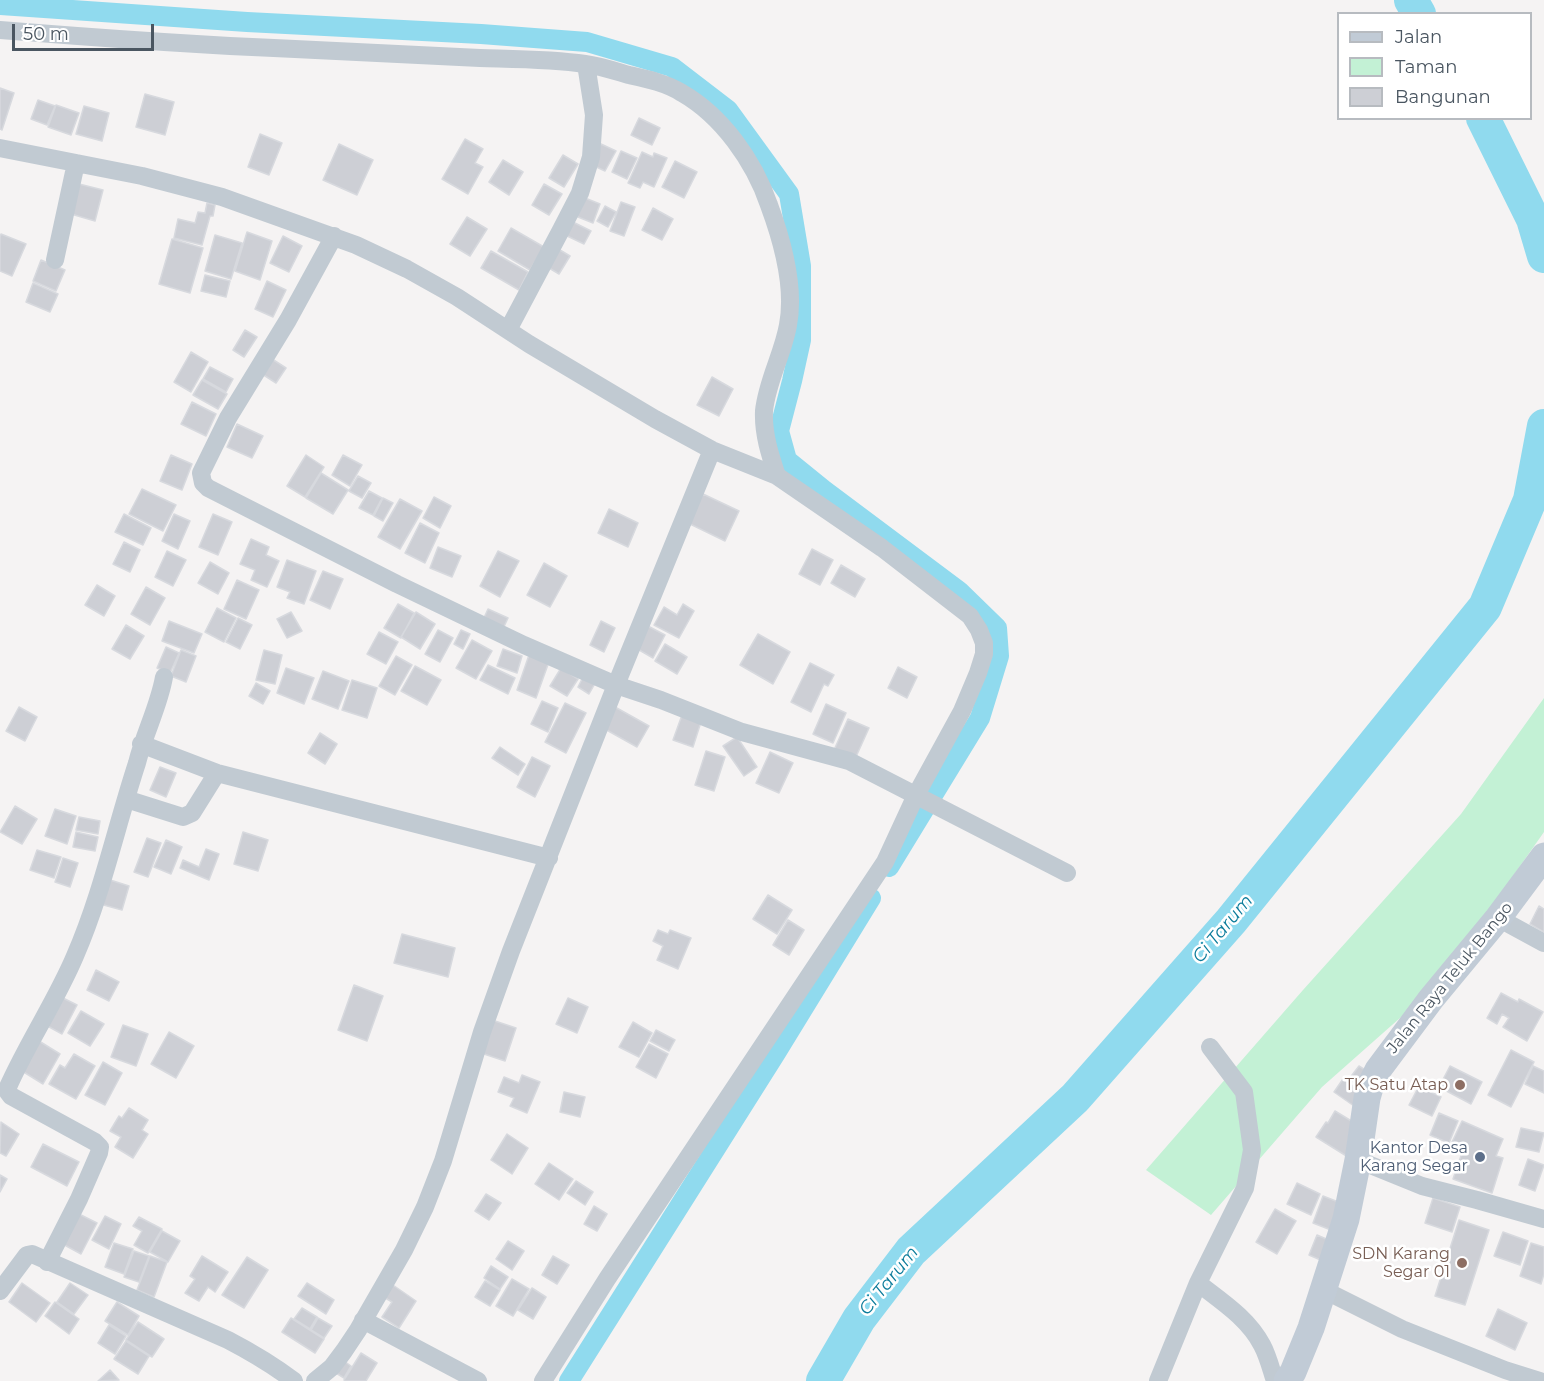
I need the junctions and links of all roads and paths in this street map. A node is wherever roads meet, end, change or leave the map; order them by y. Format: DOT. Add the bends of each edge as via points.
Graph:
graph roads {
  1 [pos="0,30"];
  2 [pos="586,64"];
  3 [pos="0,148"];
  4 [pos="76,163"];
  5 [pos="334,237"];
  6 [pos="55,260"];
  7 [pos="508,330"];
  8 [pos="712,450"];
  9 [pos="777,476"];
  10 [pos="164,676"];
  11 [pos="616,685"];
  12 [pos="141,744"];
  13 [pos="217,773"];
  14 [pos="916,795"];
  15 [pos="126,799"];
  16 [pos="1544,856"];
  17 [pos="549,858"];
  18 [pos="1067,873"];
  19 [pos="1498,918"];
  20 [pos="1544,943"];
  21 [pos="1210,1047"];
  22 [pos="1358,1160"];
  23 [pos="1544,1219"];
  24 [pos="47,1262"];
  25 [pos="1198,1283"];
  26 [pos="1324,1290"];
  27 [pos="0,1291"];
  28 [pos="363,1320"];
  29 [pos="1502,1375"];
  30 [pos="294,1381"];
  31 [pos="315,1381"];
  32 [pos="478,1381"];
  33 [pos="543,1381"];
  34 [pos="1158,1381"];
  35 [pos="1275,1381"];
  36 [pos="1287,1381"];
  37 [pos="1540,1381"];
  1 -- 2 [label="street"];
  2 -- 7 [label="street" via="594,115 591,157 580,193"];
  2 -- 9 [label="street" via="650,80 701,106 745,153 768,201 789,294 788,324 764,410 766,440"];
  3 -- 4 [label="street"];
  4 -- 5 [label="street" via="222,197"];
  4 -- 6 [label="street"];
  5 -- 7 [label="street" via="407,269"];
  5 -- 11 [label="street" via="228,418 201,473 203,483 397,584"];
  7 -- 8 [label="street"];
  8 -- 9 [label="street"];
  8 -- 11 [label="street"];
  9 -- 14 [label="street" via="882,548 970,616 979,630 984,654 972,691"];
  10 -- 12 [label="street"];
  11 -- 14 [label="street" via="742,732 849,761"];
  11 -- 17 [label="street"];
  12 -- 13 [label="street"];
  12 -- 15 [label="street"];
  13 -- 15 [label="street" via="192,813 183,817"];
  13 -- 17 [label="street"];
  14 -- 18 [label="street"];
  14 -- 33 [label="street" via="885,862"];
  15 -- 24 [label="street" via="75,956 8,1087 11,1096 100,1147"];
  16 -- 19 [label="main road, Jalan Raya Teluk Bango"];
  17 -- 28 [label="street" via="497,987 425,1207"];
  19 -- 20 [label="street"];
  19 -- 22 [label="main road, Jalan Raya Teluk Bango" via="1378,1070 1367,1098"];
  21 -- 25 [label="street" via="1244,1092 1252,1150 1245,1188"];
  22 -- 23 [label="street" via="1422,1186"];
  22 -- 26 [label="main road, Jalan Raya Teluk Bango" via="1346,1219"];
  24 -- 27 [label="street" via="27,1255"];
  24 -- 30 [label="street" via="228,1340"];
  25 -- 34 [label="street"];
  25 -- 35 [label="street" via="1255,1332"];
  26 -- 29 [label="street"];
  26 -- 36 [label="main road, Jalan Raya Teluk Bango"];
  28 -- 31 [label="street" via="332,1367"];
  28 -- 32 [label="street"];
  29 -- 37 [label="street"];
}
